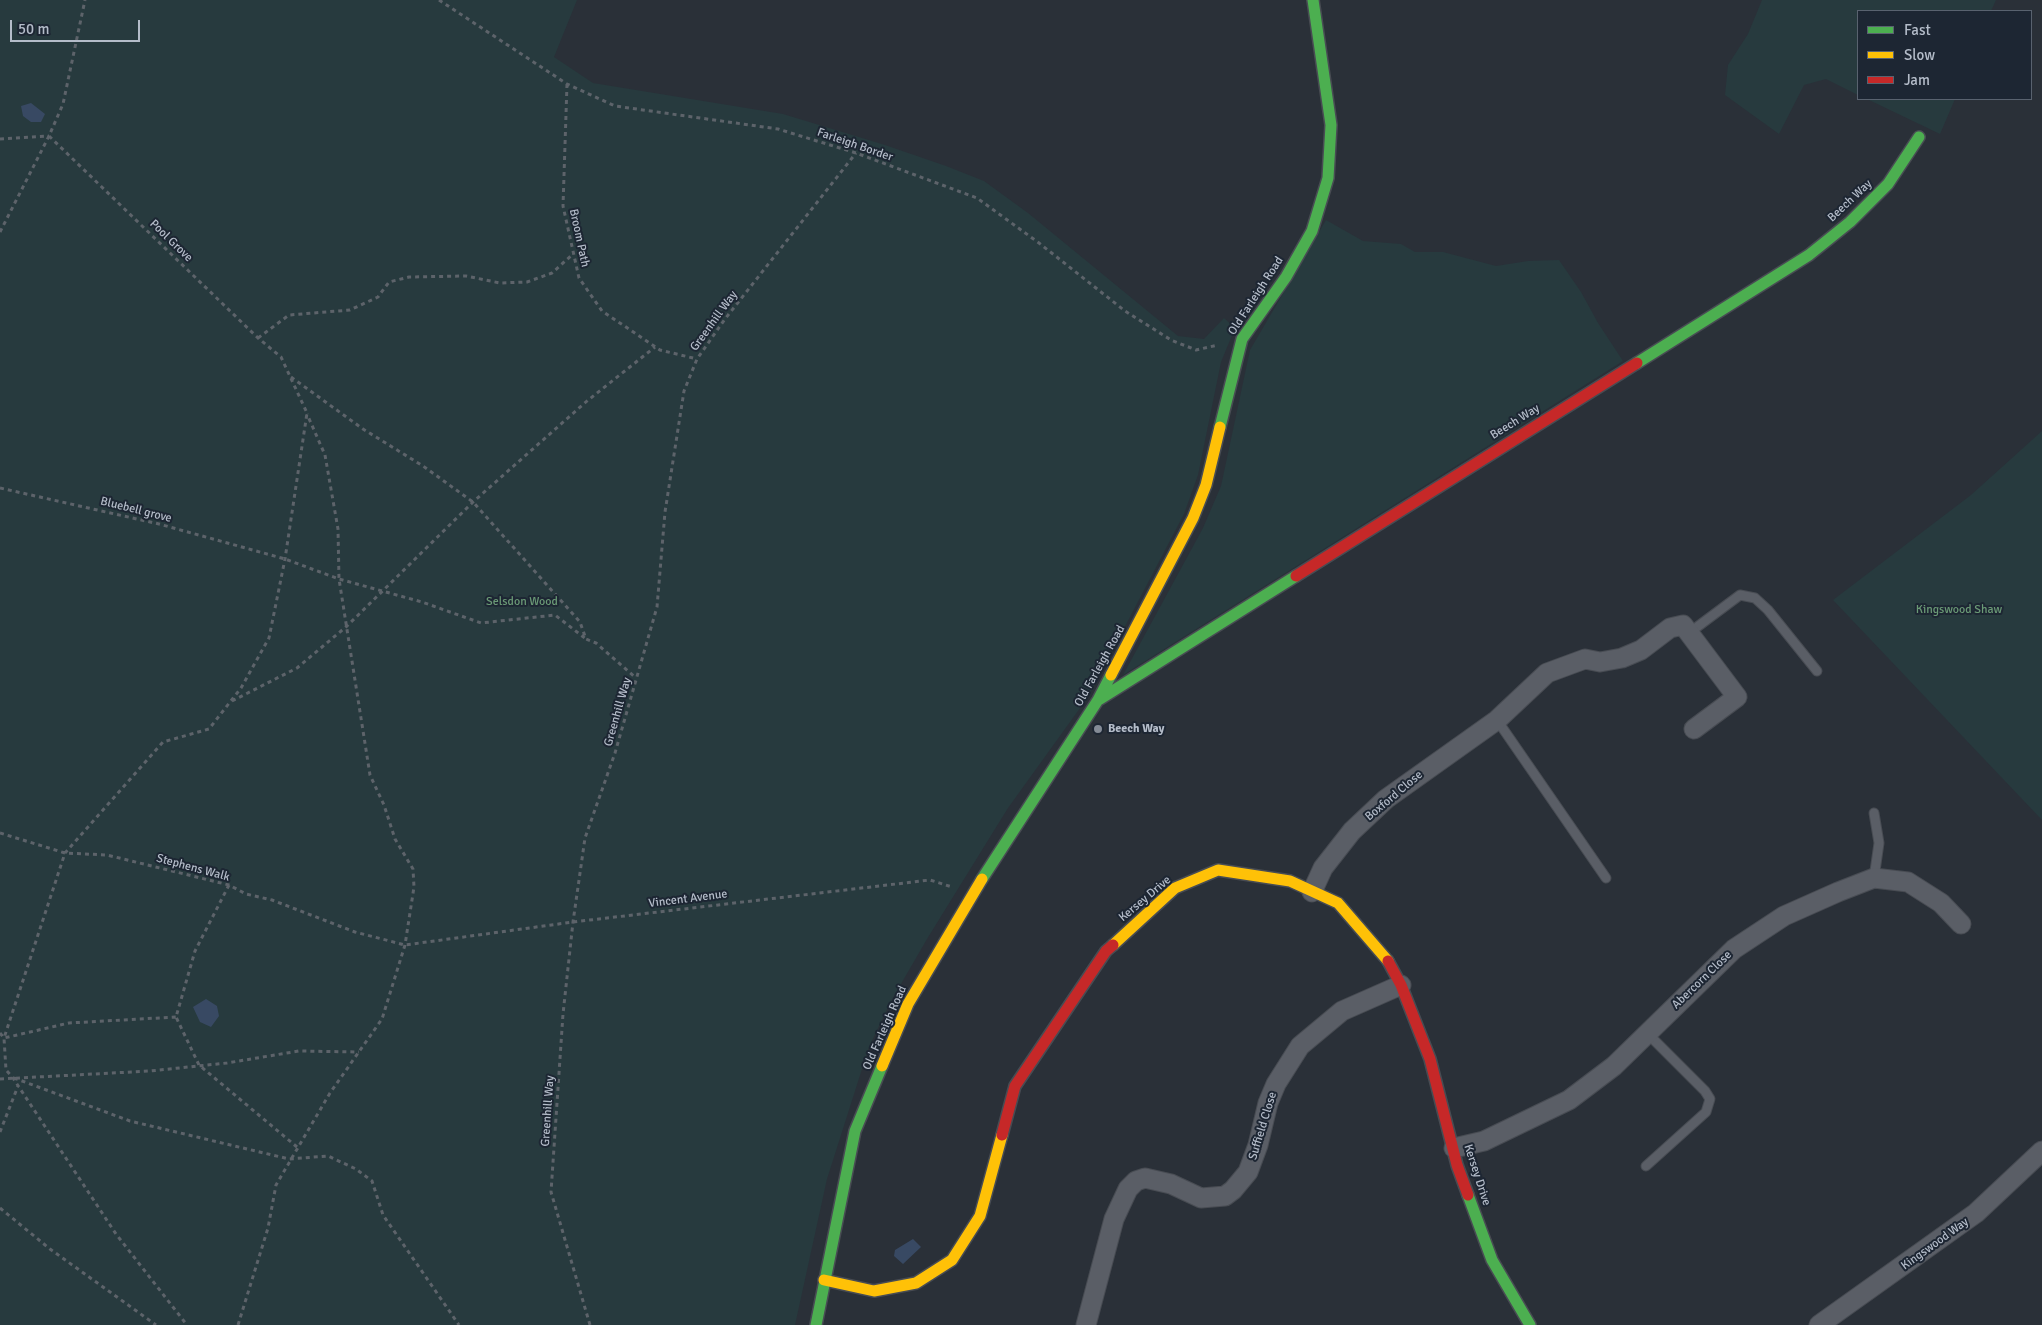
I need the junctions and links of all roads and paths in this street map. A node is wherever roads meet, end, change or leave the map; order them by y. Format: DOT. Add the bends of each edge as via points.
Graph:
graph roads {
  1 [pos="85,0"];
  2 [pos="439,0"];
  3 [pos="1313,0"];
  4 [pos="567,84"];
  5 [pos="49,136"];
  6 [pos="1919,137"];
  7 [pos="0,139"];
  8 [pos="856,153"];
  9 [pos="0,232"];
  10 [pos="573,254"];
  11 [pos="258,338"];
  12 [pos="1242,339"];
  13 [pos="655,347"];
  14 [pos="697,359"];
  15 [pos="290,377"];
  16 [pos="307,413"];
  17 [pos="0,488"];
  18 [pos="473,502"];
  19 [pos="285,559"];
  20 [pos="339,580"];
  21 [pos="382,591"];
  22 [pos="347,626"];
  23 [pos="1689,633"];
  24 [pos="586,638"];
  25 [pos="1817,672"];
  26 [pos="636,678"];
  27 [pos="1098,700"];
  28 [pos="230,703"];
  29 [pos="1497,720"];
  30 [pos="1694,729"];
  31 [pos="1874,814"];
  32 [pos="0,834"];
  33 [pos="65,853"];
  34 [pos="1606,878"];
  35 [pos="1874,878"];
  36 [pos="230,885"];
  37 [pos="1312,892"];
  38 [pos="972,894"];
  39 [pos="573,922"];
  40 [pos="1961,924"];
  41 [pos="405,945"];
  42 [pos="1401,985"];
  43 [pos="176,1016"];
  44 [pos="0,1033"];
  45 [pos="1647,1033"];
  46 [pos="4,1038"];
  47 [pos="359,1052"];
  48 [pos="199,1064"];
  49 [pos="13,1078"];
  50 [pos="0,1079"];
  51 [pos="18,1085"];
  52 [pos="0,1132"];
  53 [pos="297,1147"];
  54 [pos="1454,1148"];
  55 [pos="2042,1151"];
  56 [pos="289,1159"];
  57 [pos="1646,1166"];
  58 [pos="0,1208"];
  59 [pos="824,1280"];
  60 [pos="156,1325"];
  61 [pos="187,1325"];
  62 [pos="238,1325"];
  63 [pos="459,1325"];
  64 [pos="590,1325"];
  65 [pos="816,1325"];
  66 [pos="1086,1325"];
  67 [pos="1530,1325"];
  68 [pos="1819,1325"];
  1 -- 5 [label="path" via="63,104"];
  2 -- 4 [label="path, Farleigh Border"];
  3 -- 12 [label="street, Old Farleigh Road" via="1331,125 1328,178 1312,231 1286,277"];
  4 -- 8 [label="path, Farleigh Border" via="615,106 778,129"];
  4 -- 10 [label="path, Broom Path" via="563,206"];
  5 -- 7 [label="path"];
  5 -- 9 [label="path"];
  5 -- 11 [label="path, Pool Grove"];
  6 -- 27 [label="street, Beech Way" via="1888,184 1850,222 1808,255"];
  8 -- 12 [label="path, Farleigh Border" via="976,198 1125,311 1170,340 1196,350"];
  8 -- 14 [label="path, Greenhill Way"];
  10 -- 11 [label="path" via="552,273 527,282 500,283 466,276 409,277 389,282 378,296 350,310 289,315"];
  10 -- 13 [label="path, Broom Path" via="578,278 602,311"];
  11 -- 15 [label="path, Pool Grove" via="281,357"];
  12 -- 27 [label="street, Old Farleigh Road" via="1206,485 1193,518"];
  13 -- 14 [label="path, Broom Path"];
  13 -- 18 [label="path" via="587,401"];
  14 -- 26 [label="path, Greenhill Way" via="684,391 665,512 657,607"];
  15 -- 16 [label="path"];
  15 -- 18 [label="path"];
  16 -- 19 [label="path"];
  16 -- 20 [label="path" via="326,455 338,528"];
  17 -- 19 [label="path, Bluebell grove" via="159,524"];
  18 -- 21 [label="path"];
  18 -- 24 [label="path" via="580,622"];
  19 -- 20 [label="path, Bluebell grove"];
  19 -- 28 [label="path" via="269,638"];
  20 -- 21 [label="path, Bluebell grove"];
  20 -- 22 [label="path"];
  21 -- 22 [label="path"];
  21 -- 24 [label="path, Bluebell grove" via="481,623 556,615"];
  22 -- 28 [label="path" via="297,668"];
  22 -- 41 [label="path" via="370,775 395,839 413,869 414,887"];
  23 -- 25 [label="lane" via="1740,595 1755,598"];
  23 -- 29 [label="street, Boxford Close" via="1683,625 1670,628 1642,650 1622,658 1600,662 1585,659 1547,673"];
  23 -- 30 [label="street" via="1737,697"];
  24 -- 26 [label="path, Bluebell grove"];
  26 -- 39 [label="path, Greenhill Way" via="615,753 585,838"];
  27 -- 38 [label="street, Old Farleigh Road"];
  28 -- 33 [label="path" via="209,729 164,742"];
  29 -- 34 [label="lane"];
  29 -- 37 [label="street, Boxford Close" via="1386,799 1346,838 1323,868"];
  31 -- 35 [label="lane" via="1879,843"];
  32 -- 33 [label="path, Stephens Walk"];
  33 -- 36 [label="path, Stephens Walk" via="107,855"];
  33 -- 46 [label="path"];
  35 -- 40 [label="street, Abercorn Close" via="1908,882 1940,903"];
  35 -- 45 [label="street, Abercorn Close" via="1784,916 1734,949"];
  36 -- 41 [label="path, Stephens Walk" via="246,894 272,900 355,932"];
  36 -- 43 [label="path" via="195,951"];
  37 -- 42 [label="street, Kersey Drive" via="1338,903 1391,965"];
  37 -- 59 [label="street, Kersey Drive" via="1290,881 1218,870 1175,888 1106,951 1014,1086 980,1216 952,1260 916,1283 874,1292"];
  38 -- 39 [label="path, Vincent Avenue" via="930,880"];
  38 -- 59 [label="street, Old Farleigh Road" via="908,1004 855,1131"];
  39 -- 41 [label="path, Vincent Avenue"];
  39 -- 64 [label="path, Greenhill Way" via="551,1192"];
  41 -- 47 [label="path" via="382,1019"];
  42 -- 54 [label="street, Kersey Drive" via="1430,1059"];
  42 -- 66 [label="street, Suffield Close" via="1342,1012 1300,1046 1268,1103 1248,1172 1226,1196 1201,1198 1171,1184 1146,1178 1136,1181 1128,1189 1114,1219"];
  43 -- 46 [label="path" via="69,1023"];
  43 -- 48 [label="path"];
  44 -- 46 [label="path"];
  45 -- 54 [label="street, Abercorn Close" via="1614,1066 1569,1100 1484,1141"];
  45 -- 57 [label="lane" via="1710,1099 1706,1112"];
  46 -- 49 [label="path" via="6,1070"];
  47 -- 48 [label="path" via="299,1051 227,1063"];
  47 -- 53 [label="path"];
  48 -- 49 [label="path" via="150,1071"];
  48 -- 53 [label="path"];
  49 -- 50 [label="path"];
  49 -- 51 [label="path"];
  49 -- 56 [label="path" via="130,1121"];
  51 -- 52 [label="path"];
  51 -- 61 [label="path" via="116,1234"];
  53 -- 56 [label="path"];
  54 -- 67 [label="street, Kersey Drive" via="1457,1165 1492,1260"];
  55 -- 68 [label="street, Kingswood Way" via="1976,1214"];
  56 -- 62 [label="path" via="276,1186 268,1228"];
  56 -- 63 [label="path" via="328,1156 356,1169 372,1181 383,1215"];
  58 -- 60 [label="path" via="50,1249"];
  59 -- 65 [label="street, Old Farleigh Road"];
}
